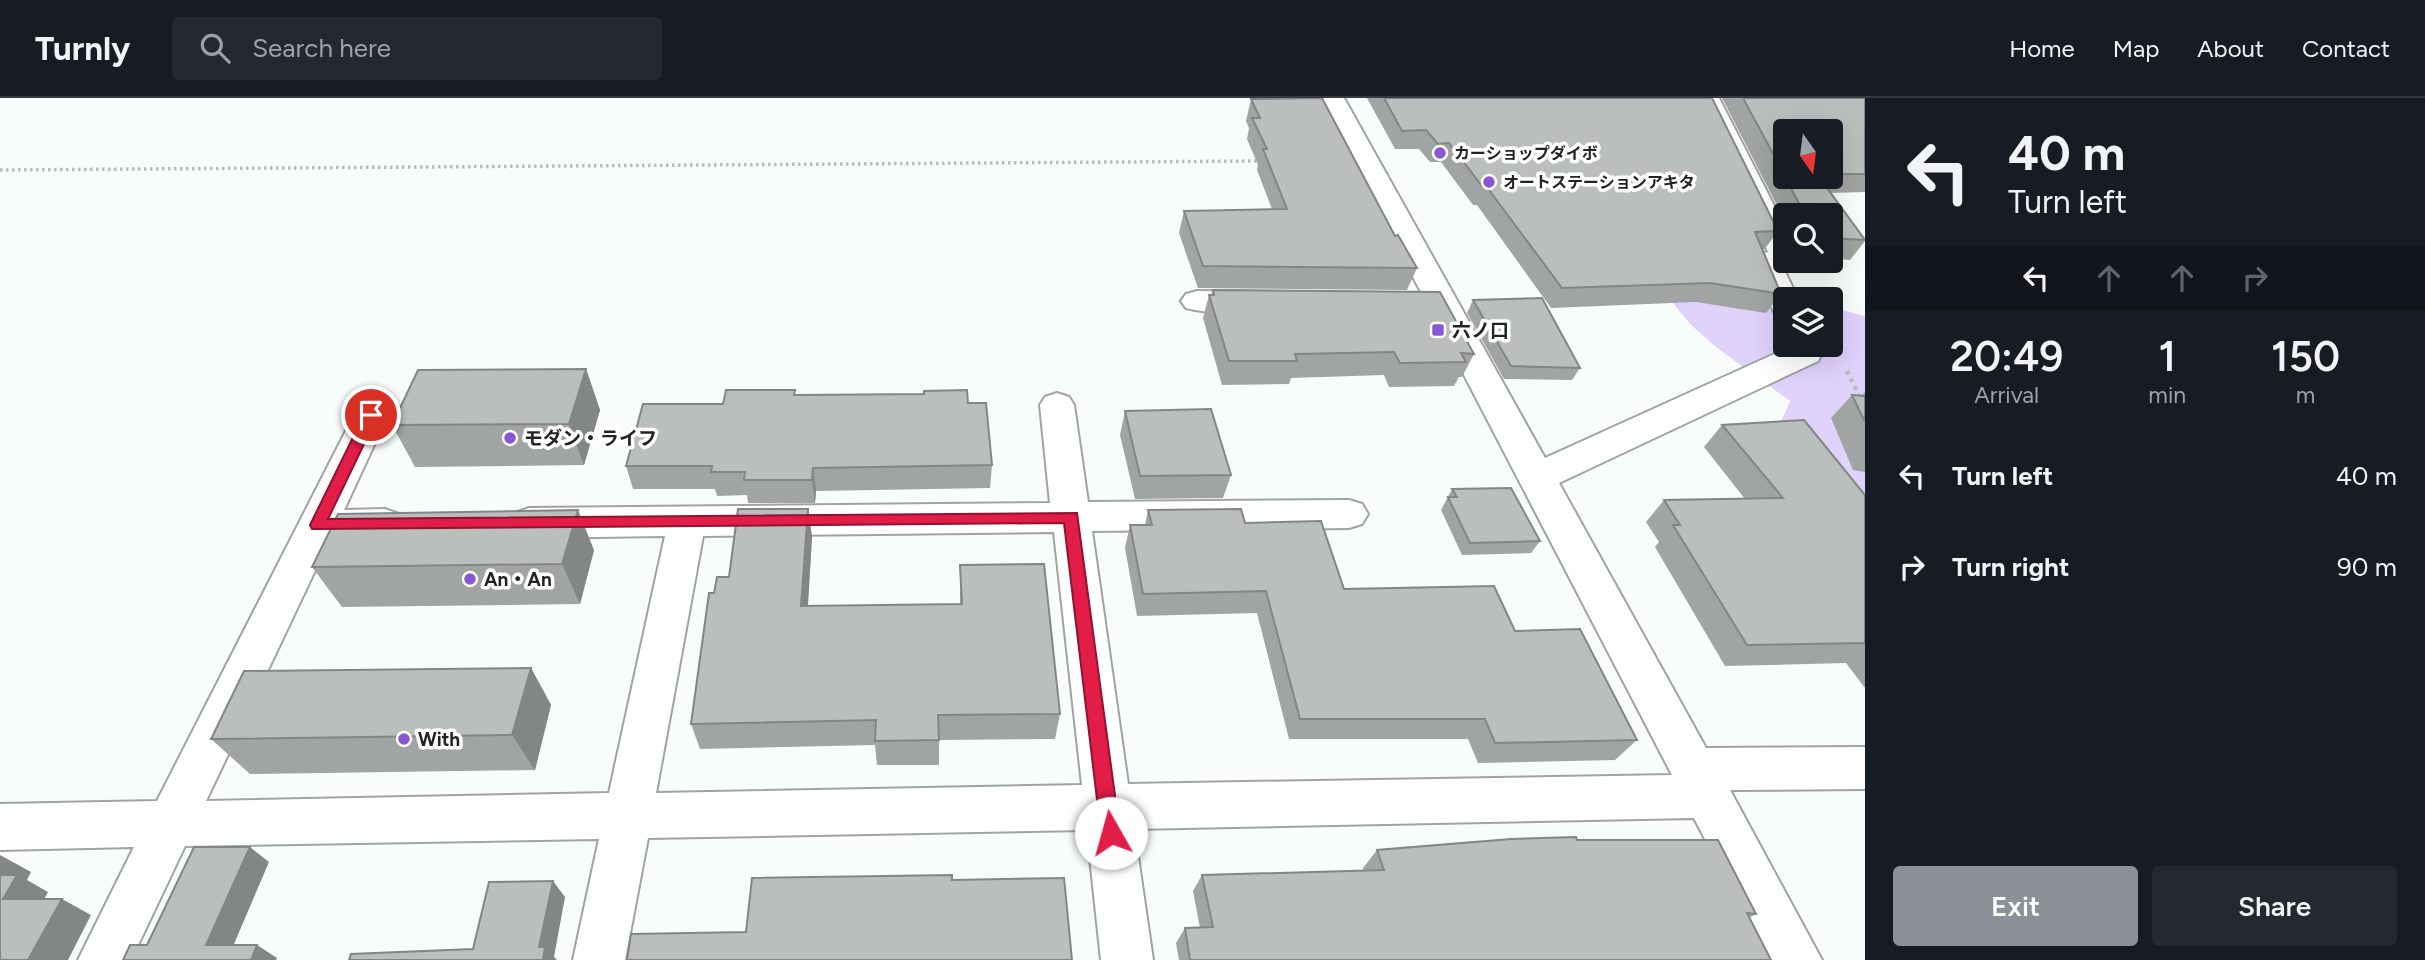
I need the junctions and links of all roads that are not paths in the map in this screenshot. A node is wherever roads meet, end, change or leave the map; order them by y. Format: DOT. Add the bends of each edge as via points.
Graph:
graph roads {
  1 [pos="1332,98"];
  2 [pos="1707,98"];
  3 [pos="1773,233"];
  4 [pos="1773,260"];
  5 [pos="1777,287"];
  6 [pos="1197,301"];
  7 [pos="1292,302"];
  8 [pos="1796,357"];
  9 [pos="1057,405"];
  10 [pos="371,415"];
  11 [pos="1536,478"];
  12 [pos="1349,514"];
  13 [pos="1071,517"];
  14 [pos="687,521"];
  15 [pos="495,523"];
  16 [pos="413,524"];
  17 [pos="317,525"];
  18 [pos="1865,768"];
  19 [pos="1700,783"];
  20 [pos="1107,807"];
  21 [pos="628,815"];
  22 [pos="171,823"];
  23 [pos="0,827"];
  24 [pos="104,960"];
  25 [pos="599,960"];
  26 [pos="1127,960"];
  27 [pos="1797,960"];
  1 -- 11 [label="street" via="1427,303"];
  2 -- 3 [label="street"];
  4 -- 5 [label="street" via="1765,261"];
  6 -- 7 [label="street"];
  8 -- 11 [label="street"];
  9 -- 13 [label="street"];
  10 -- 17 [label="street"];
  11 -- 19 [label="street"];
  12 -- 13 [label="street"];
  13 -- 14 [label="street"];
  13 -- 20 [label="street"];
  14 -- 15 [label="street"];
  14 -- 21 [label="street"];
  16 -- 17 [label="street"];
  17 -- 22 [label="street"];
  18 -- 19 [label="street"];
  19 -- 20 [label="street"];
  19 -- 27 [label="street"];
  20 -- 21 [label="street"];
  20 -- 26 [label="street"];
  21 -- 22 [label="street"];
  21 -- 25 [label="street"];
  22 -- 23 [label="street"];
  22 -- 24 [label="street"];
}
